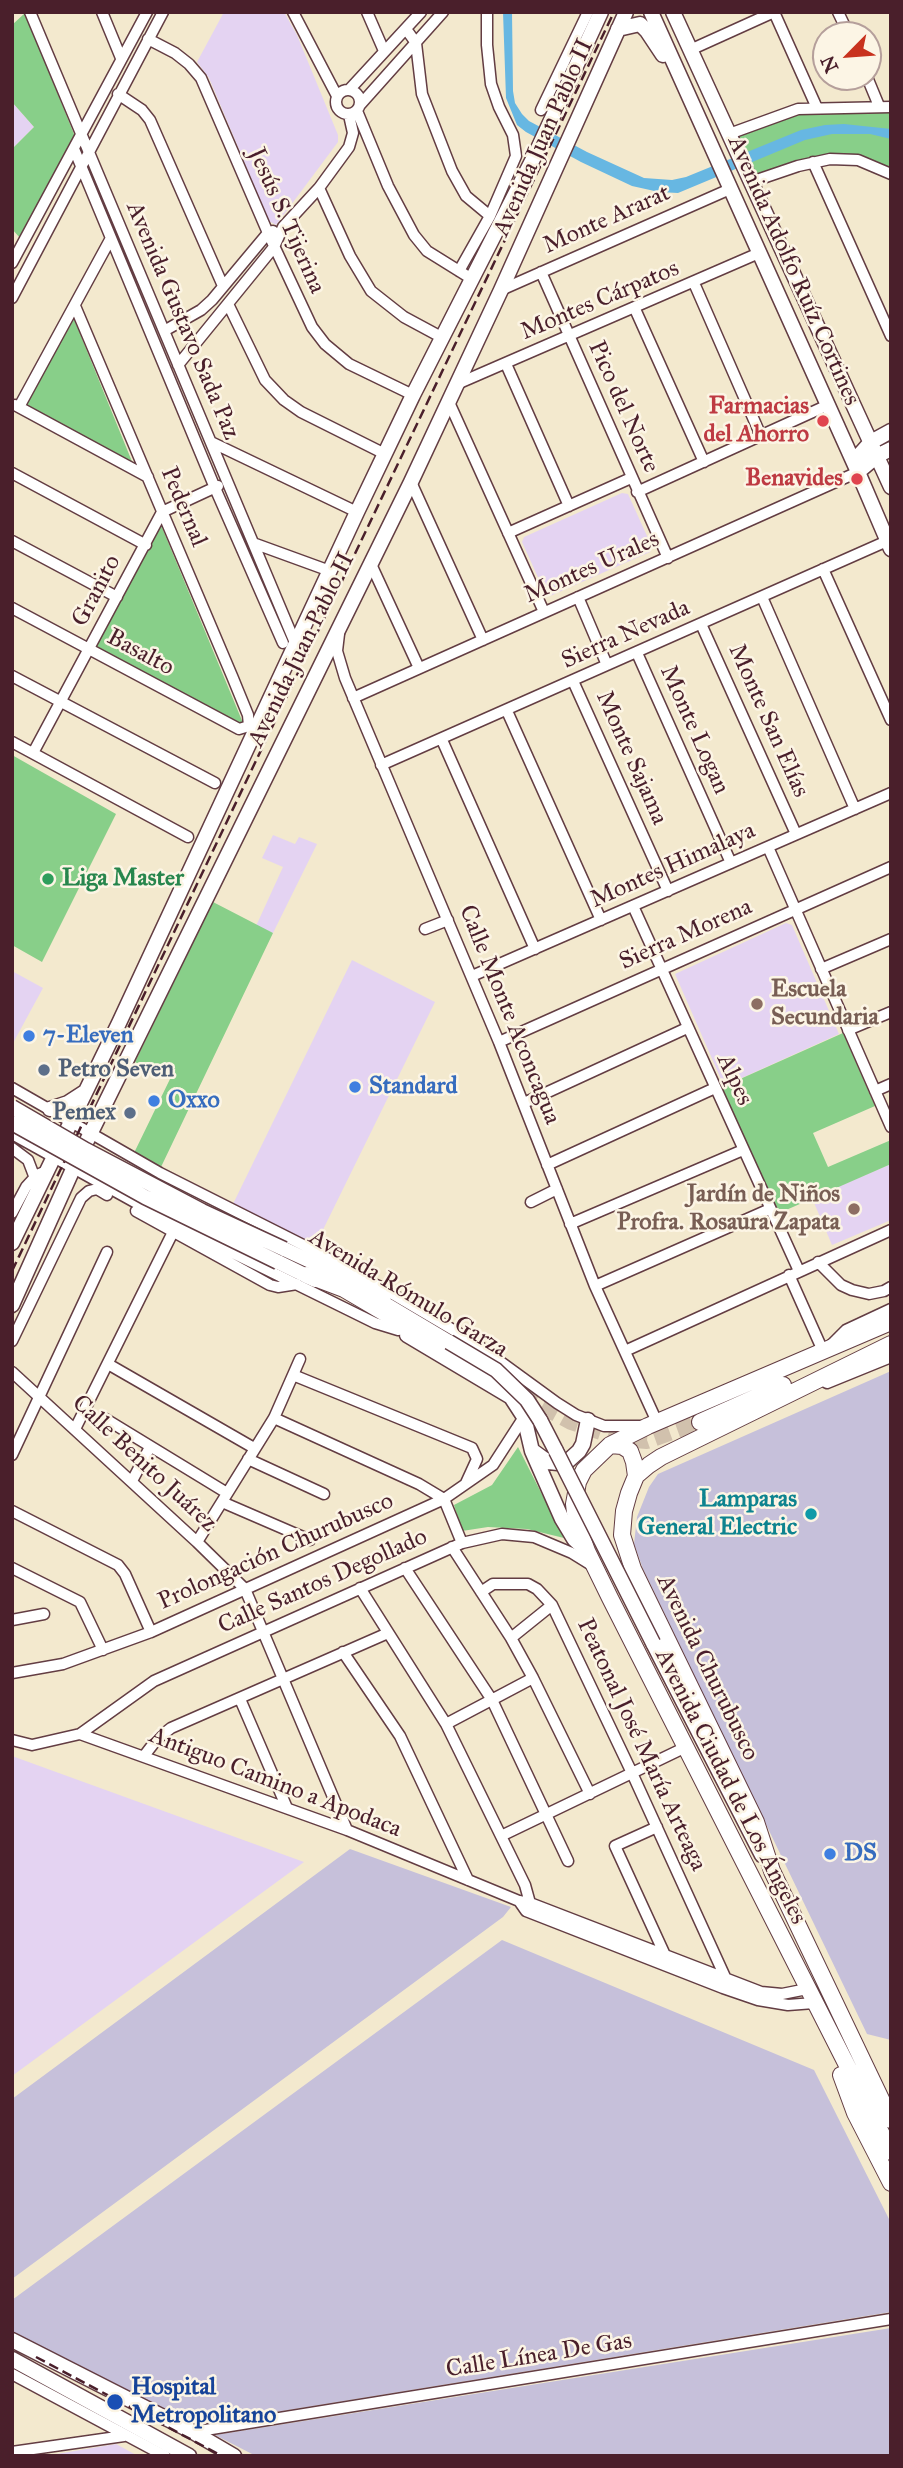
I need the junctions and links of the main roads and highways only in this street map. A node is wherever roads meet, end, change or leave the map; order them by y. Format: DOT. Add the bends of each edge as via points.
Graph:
graph roads {
  1 [pos="601,12"];
  2 [pos="626,12"];
  3 [pos="651,12"];
  4 [pos="673,12"];
  5 [pos="618,29"];
  6 [pos="690,97"];
  7 [pos="891,430"];
  8 [pos="880,449"];
  9 [pos="853,470"];
  10 [pos="891,487"];
  11 [pos="889,545"];
  12 [pos="86,1091"];
  13 [pos="12,1107"];
  14 [pos="50,1109"];
  15 [pos="12,1123"];
  16 [pos="12,1243"];
  17 [pos="281,1255"];
  18 [pos="323,1267"];
  19 [pos="302,1280"];
  20 [pos="388,1292"];
  21 [pos="12,1305"];
  22 [pos="891,1322"];
  23 [pos="890,1349"];
  24 [pos="510,1388"];
  25 [pos="588,1420"];
  26 [pos="700,1422"];
  27 [pos="610,1445"];
  28 [pos="532,1451"];
  29 [pos="636,1476"];
  30 [pos="587,1551"];
  31 [pos="772,1871"];
  32 [pos="834,2042"];
  33 [pos="891,2120"];
  34 [pos="890,2151"];
  35 [pos="891,2183"];
  36 [pos="12,2340"];
  37 [pos="12,2359"];
  38 [pos="189,2456"];
  39 [pos="234,2456"];
  1 -- 12 [label="main road, Avenida Juan Pablo II" via="547,115 536,153 466,275 443,338 290,644"];
  2 -- 5 [label="main road, Avenida Juan Pablo II"];
  3 -- 6 [label="main road, Avenida Adolfo Ruíz Cortines"];
  4 -- 8 [label="main road, Avenida Adolfo Ruíz Cortines"];
  5 -- 6 [label="main road" via="640,24"];
  5 -- 21 [label="main road, Avenida Juan Pablo II" via="411,482 73,1169"];
  6 -- 9 [label="main road, Avenida Adolfo Ruíz Cortines"];
  7 -- 8 [label="main road"];
  8 -- 9 [label="main road"];
  8 -- 10 [label="main road, Avenida Adolfo Ruíz Cortines"];
  9 -- 11 [label="main road, Avenida Adolfo Ruíz Cortines"];
  12 -- 14 [label="main road"];
  12 -- 16 [label="main road, Avenida Juan Pablo II"];
  13 -- 17 [label="main road, Avenida Rómulo Garza, bridge"];
  15 -- 17 [label="main road, Avenida Rómulo Garza, bridge" via="145,1197"];
  17 -- 18 [label="main road, Avenida Rómulo Garza"];
  17 -- 19 [label="main road, Avenida Rómulo Garza"];
  18 -- 20 [label="main road"];
  18 -- 31 [label="main road, Avenida Rómulo Garza, bridge" via="496,1370 527,1400"];
  19 -- 24 [label="highway" via="344,1289"];
  19 -- 28 [label="main road, Avenida Rómulo Garza" via="507,1394 524,1417"];
  22 -- 27 [label="highway"];
  23 -- 26 [label="highway" via="864,1349"];
  23 -- 29 [label="highway" via="661,1457"];
  25 -- 28 [label="main road" via="579,1451 568,1461 548,1462"];
  27 -- 29 [label="highway" via="630,1451"];
  27 -- 30 [label="highway" via="578,1482 576,1521"];
  28 -- 30 [label="main road, Avenida Rómulo Garza" via="568,1531"];
  29 -- 31 [label="highway, Avenida Churubusco" via="624,1511 624,1546 756,1822"];
  30 -- 32 [label="highway, Avenida Ciudad de Los Ángeles"];
  31 -- 33 [label="highway, Avenida Ciudad de Los Ángeles"];
  32 -- 34 [label="highway"];
  32 -- 35 [label="highway" via="855,2113"];
  36 -- 39 [label="main road"];
  37 -- 38 [label="main road"];
}
